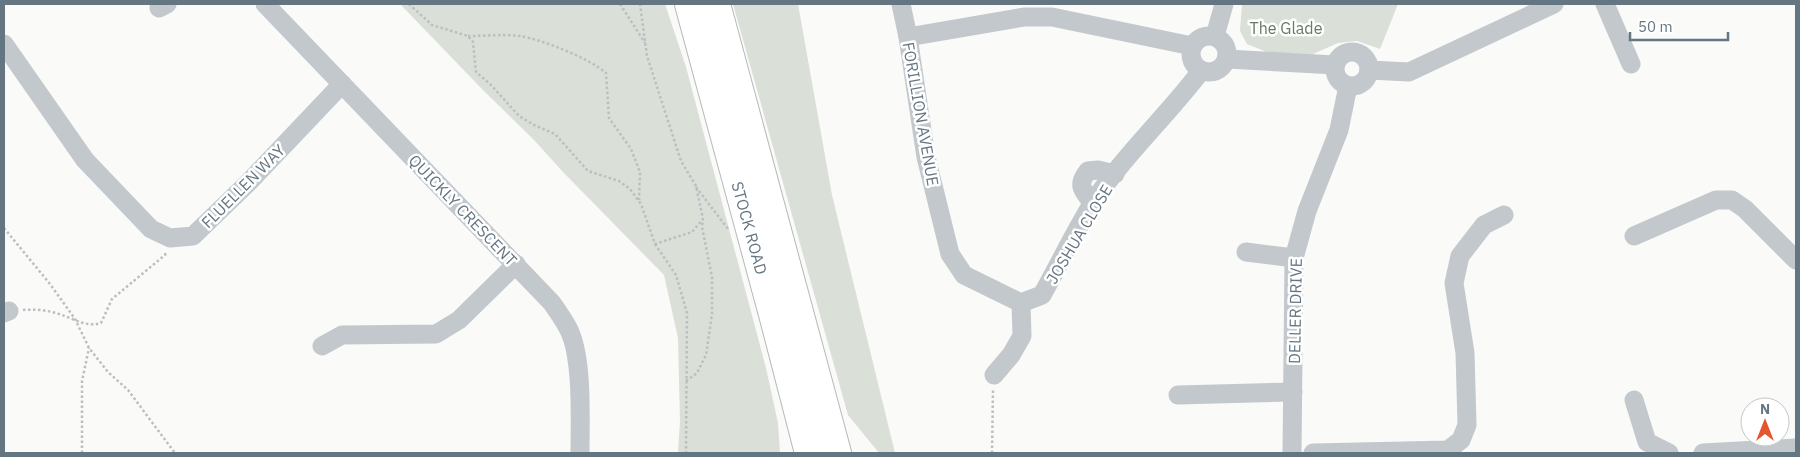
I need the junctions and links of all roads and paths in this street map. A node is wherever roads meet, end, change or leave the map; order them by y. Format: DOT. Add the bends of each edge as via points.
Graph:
graph roads {
  1 [pos="265,4"];
  2 [pos="409,4"];
  3 [pos="620,4"];
  4 [pos="640,4"];
  5 [pos="689,4"];
  6 [pos="716,4"];
  7 [pos="902,4"];
  8 [pos="1224,4"];
  9 [pos="1554,4"];
  10 [pos="1605,4"];
  11 [pos="468,36"];
  12 [pos="1216,36"];
  13 [pos="908,37"];
  14 [pos="4,44"];
  15 [pos="646,44"];
  16 [pos="1192,46"];
  17 [pos="1227,59"];
  18 [pos="1630,64"];
  19 [pos="1335,65"];
  20 [pos="1369,70"];
  21 [pos="1201,71"];
  22 [pos="342,84"];
  23 [pos="1348,86"];
  24 [pos="696,186"];
  25 [pos="639,201"];
  26 [pos="1504,215"];
  27 [pos="703,220"];
  28 [pos="4,228"];
  29 [pos="729,230"];
  30 [pos="1634,236"];
  31 [pos="170,238"];
  32 [pos="655,244"];
  33 [pos="1246,252"];
  34 [pos="1294,258"];
  35 [pos="1796,260"];
  36 [pos="516,264"];
  37 [pos="1021,303"];
  38 [pos="6,312"];
  39 [pos="75,319"];
  40 [pos="322,346"];
  41 [pos="89,348"];
  42 [pos="994,375"];
  43 [pos="686,381"];
  44 [pos="1293,392"];
  45 [pos="1178,395"];
  46 [pos="1634,400"];
  47 [pos="1796,448"];
  48 [pos="82,453"];
  49 [pos="175,453"];
  50 [pos="580,453"];
  51 [pos="686,453"];
  52 [pos="809,453"];
  53 [pos="836,453"];
  54 [pos="992,453"];
  55 [pos="1292,453"];
  56 [pos="1313,453"];
  57 [pos="1669,453"];
  58 [pos="1703,453"];
  1 -- 22 [label="street, QUICKLY CRESCENT"];
  2 -- 11 [label="path" via="432,25"];
  3 -- 15 [label="path"];
  4 -- 15 [label="path"];
  5 -- 52 [label="highway, STOCK ROAD"];
  6 -- 53 [label="highway, STOCK ROAD"];
  7 -- 13 [label="street, FORILLION AVENUE"];
  8 -- 12 [label="street"];
  9 -- 20 [label="street" via="1409,72"];
  10 -- 18 [label="street"];
  11 -- 25 [label="path" via="473,42 476,72 519,116 556,134 588,171 619,181"];
  11 -- 25 [label="path" via="520,36 560,49 606,73 609,118 631,149 640,172"];
  12 -- 16 [label="street" via="1205,36"];
  12 -- 17 [label="street" via="1224,43"];
  13 -- 16 [label="street" via="1024,17 1052,17"];
  13 -- 37 [label="street, FORILLION AVENUE" via="926,157 950,254 964,275"];
  14 -- 31 [label="street" via="85,160 151,228"];
  15 -- 24 [label="path" via="680,161"];
  16 -- 21 [label="street" via="1193,64"];
  17 -- 19 [label="street"];
  17 -- 21 [label="street" via="1214,72"];
  19 -- 20 [label="street" via="1338,58 1354,52 1362,56"];
  19 -- 23 [label="street" via="1335,74"];
  20 -- 23 [label="street" via="1362,83"];
  21 -- 37 [label="street, JOSHUA CLOSE" via="1093,204 1042,295"];
  22 -- 31 [label="street, FLUELLEN WAY" via="193,236"];
  22 -- 36 [label="street, QUICKLY CRESCENT"];
  23 -- 34 [label="street, DELLER DRIVE" via="1339,130 1307,211"];
  24 -- 27 [label="path"];
  24 -- 29 [label="path"];
  25 -- 32 [label="path"];
  26 -- 56 [label="street" via="1484,225 1460,256 1454,283 1465,353 1467,426 1461,440 1448,450"];
  27 -- 32 [label="path" via="692,232"];
  27 -- 43 [label="path" via="712,277 712,314 706,354 697,373"];
  28 -- 39 [label="path"];
  30 -- 35 [label="street" via="1716,200 1732,200"];
  31 -- 39 [label="path" via="165,256 112,299 101,323 91,326"];
  32 -- 43 [label="path" via="676,275 687,313"];
  33 -- 34 [label="street"];
  34 -- 44 [label="street, DELLER DRIVE"];
  36 -- 40 [label="street" via="459,320 436,334 342,335"];
  36 -- 50 [label="street, QUICKLY CRESCENT" via="552,303 570,331 578,368"];
  37 -- 42 [label="street" via="1022,336 1012,355"];
  38 -- 39 [label="path" via="37,309"];
  39 -- 41 [label="path"];
  41 -- 48 [label="path" via="82,381"];
  41 -- 49 [label="path" via="128,390"];
  42 -- 54 [label="path"];
  43 -- 51 [label="path"];
  44 -- 45 [label="street"];
  44 -- 55 [label="street, DELLER DRIVE"];
  46 -- 57 [label="street" via="1647,442"];
  47 -- 58 [label="street"];
}
